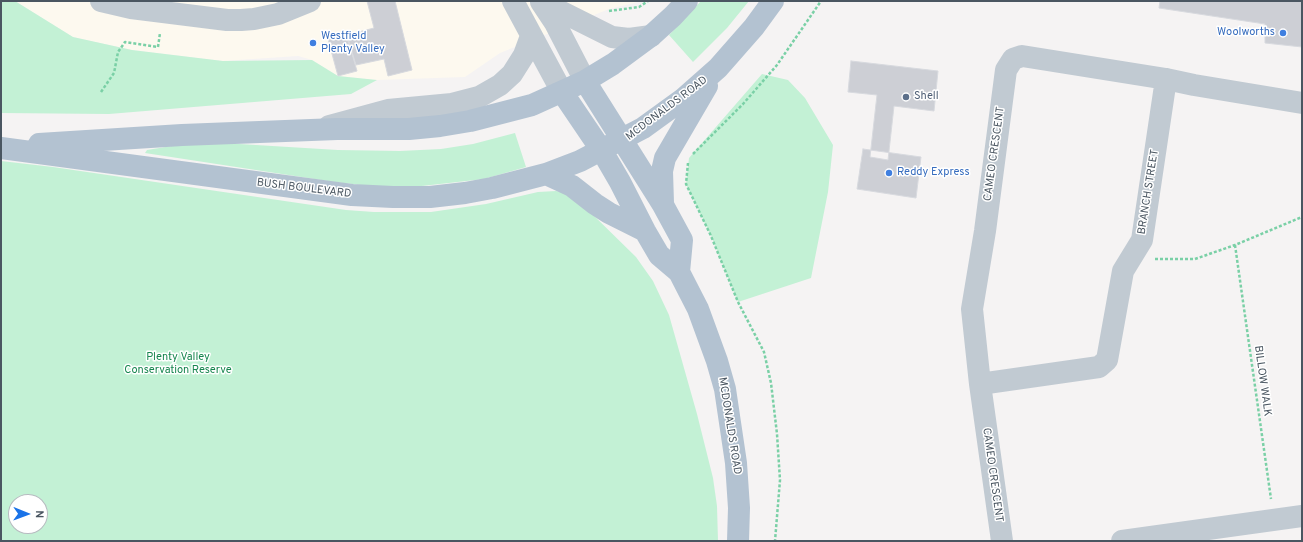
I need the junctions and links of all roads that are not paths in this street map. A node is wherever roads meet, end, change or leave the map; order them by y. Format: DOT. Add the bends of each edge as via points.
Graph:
graph roads {
  1 [pos="101,1"];
  2 [pos="513,1"];
  3 [pos="687,1"];
  4 [pos="773,1"];
  5 [pos="302,3"];
  6 [pos="542,3"];
  7 [pos="531,36"];
  8 [pos="651,36"];
  9 [pos="718,68"];
  10 [pos="1166,79"];
  11 [pos="585,81"];
  12 [pos="562,92"];
  13 [pos="1302,103"];
  14 [pos="310,130"];
  15 [pos="623,139"];
  16 [pos="1,147"];
  17 [pos="602,150"];
  18 [pos="546,174"];
  19 [pos="663,204"];
  20 [pos="645,231"];
  21 [pos="679,272"];
  22 [pos="980,384"];
  23 [pos="1302,516"];
  24 [pos="738,541"];
  25 [pos="1002,541"];
  26 [pos="1122,541"];
  1 -- 5 [label="street" via="122,7 227,20 254,20 278,14"];
  2 -- 7 [label="street"];
  3 -- 8 [label="main road"];
  4 -- 9 [label="main road, MCDONALDS ROAD"];
  6 -- 8 [label="street" via="612,37 630,39"];
  6 -- 11 [label="street"];
  7 -- 12 [label="street"];
  7 -- 14 [label="street" via="512,74 500,85 479,97 452,104 388,110"];
  8 -- 11 [label="main road"];
  9 -- 15 [label="main road, MCDONALDS ROAD" via="683,99"];
  9 -- 19 [label="main road" via="665,158 662,171"];
  10 -- 13 [label="street, CAMEO CRESCENT"];
  10 -- 22 [label="street, BRANCH STREET" via="1142,240 1123,271 1107,360 1099,367"];
  10 -- 22 [label="street, CAMEO CRESCENT" via="1022,56 1013,59 1006,70 972,309"];
  11 -- 12 [label="main road, BUSH BOULEVARD"];
  11 -- 15 [label="main road"];
  12 -- 14 [label="main road, BUSH BOULEVARD" via="532,105 448,125 409,129"];
  12 -- 17 [label="main road, MCDONALDS ROAD"];
  14 -- 16 [label="main road, BUSH BOULEVARD" via="182,135"];
  15 -- 17 [label="main road, BUSH BOULEVARD"];
  15 -- 19 [label="main road, MCDONALDS ROAD"];
  16 -- 18 [label="main road, BUSH BOULEVARD" via="291,188 379,197 430,197 465,193"];
  17 -- 18 [label="main road, BUSH BOULEVARD"];
  17 -- 20 [label="main road, MCDONALDS ROAD"];
  18 -- 20 [label="main road" via="572,186 609,213"];
  19 -- 21 [label="main road, MCDONALDS ROAD" via="682,240"];
  20 -- 21 [label="main road, MCDONALDS ROAD" via="659,255"];
  21 -- 24 [label="main road, MCDONALDS ROAD" via="698,309 725,389 736,463"];
  22 -- 25 [label="street, CAMEO CRESCENT"];
  23 -- 26 [label="street"];
}
